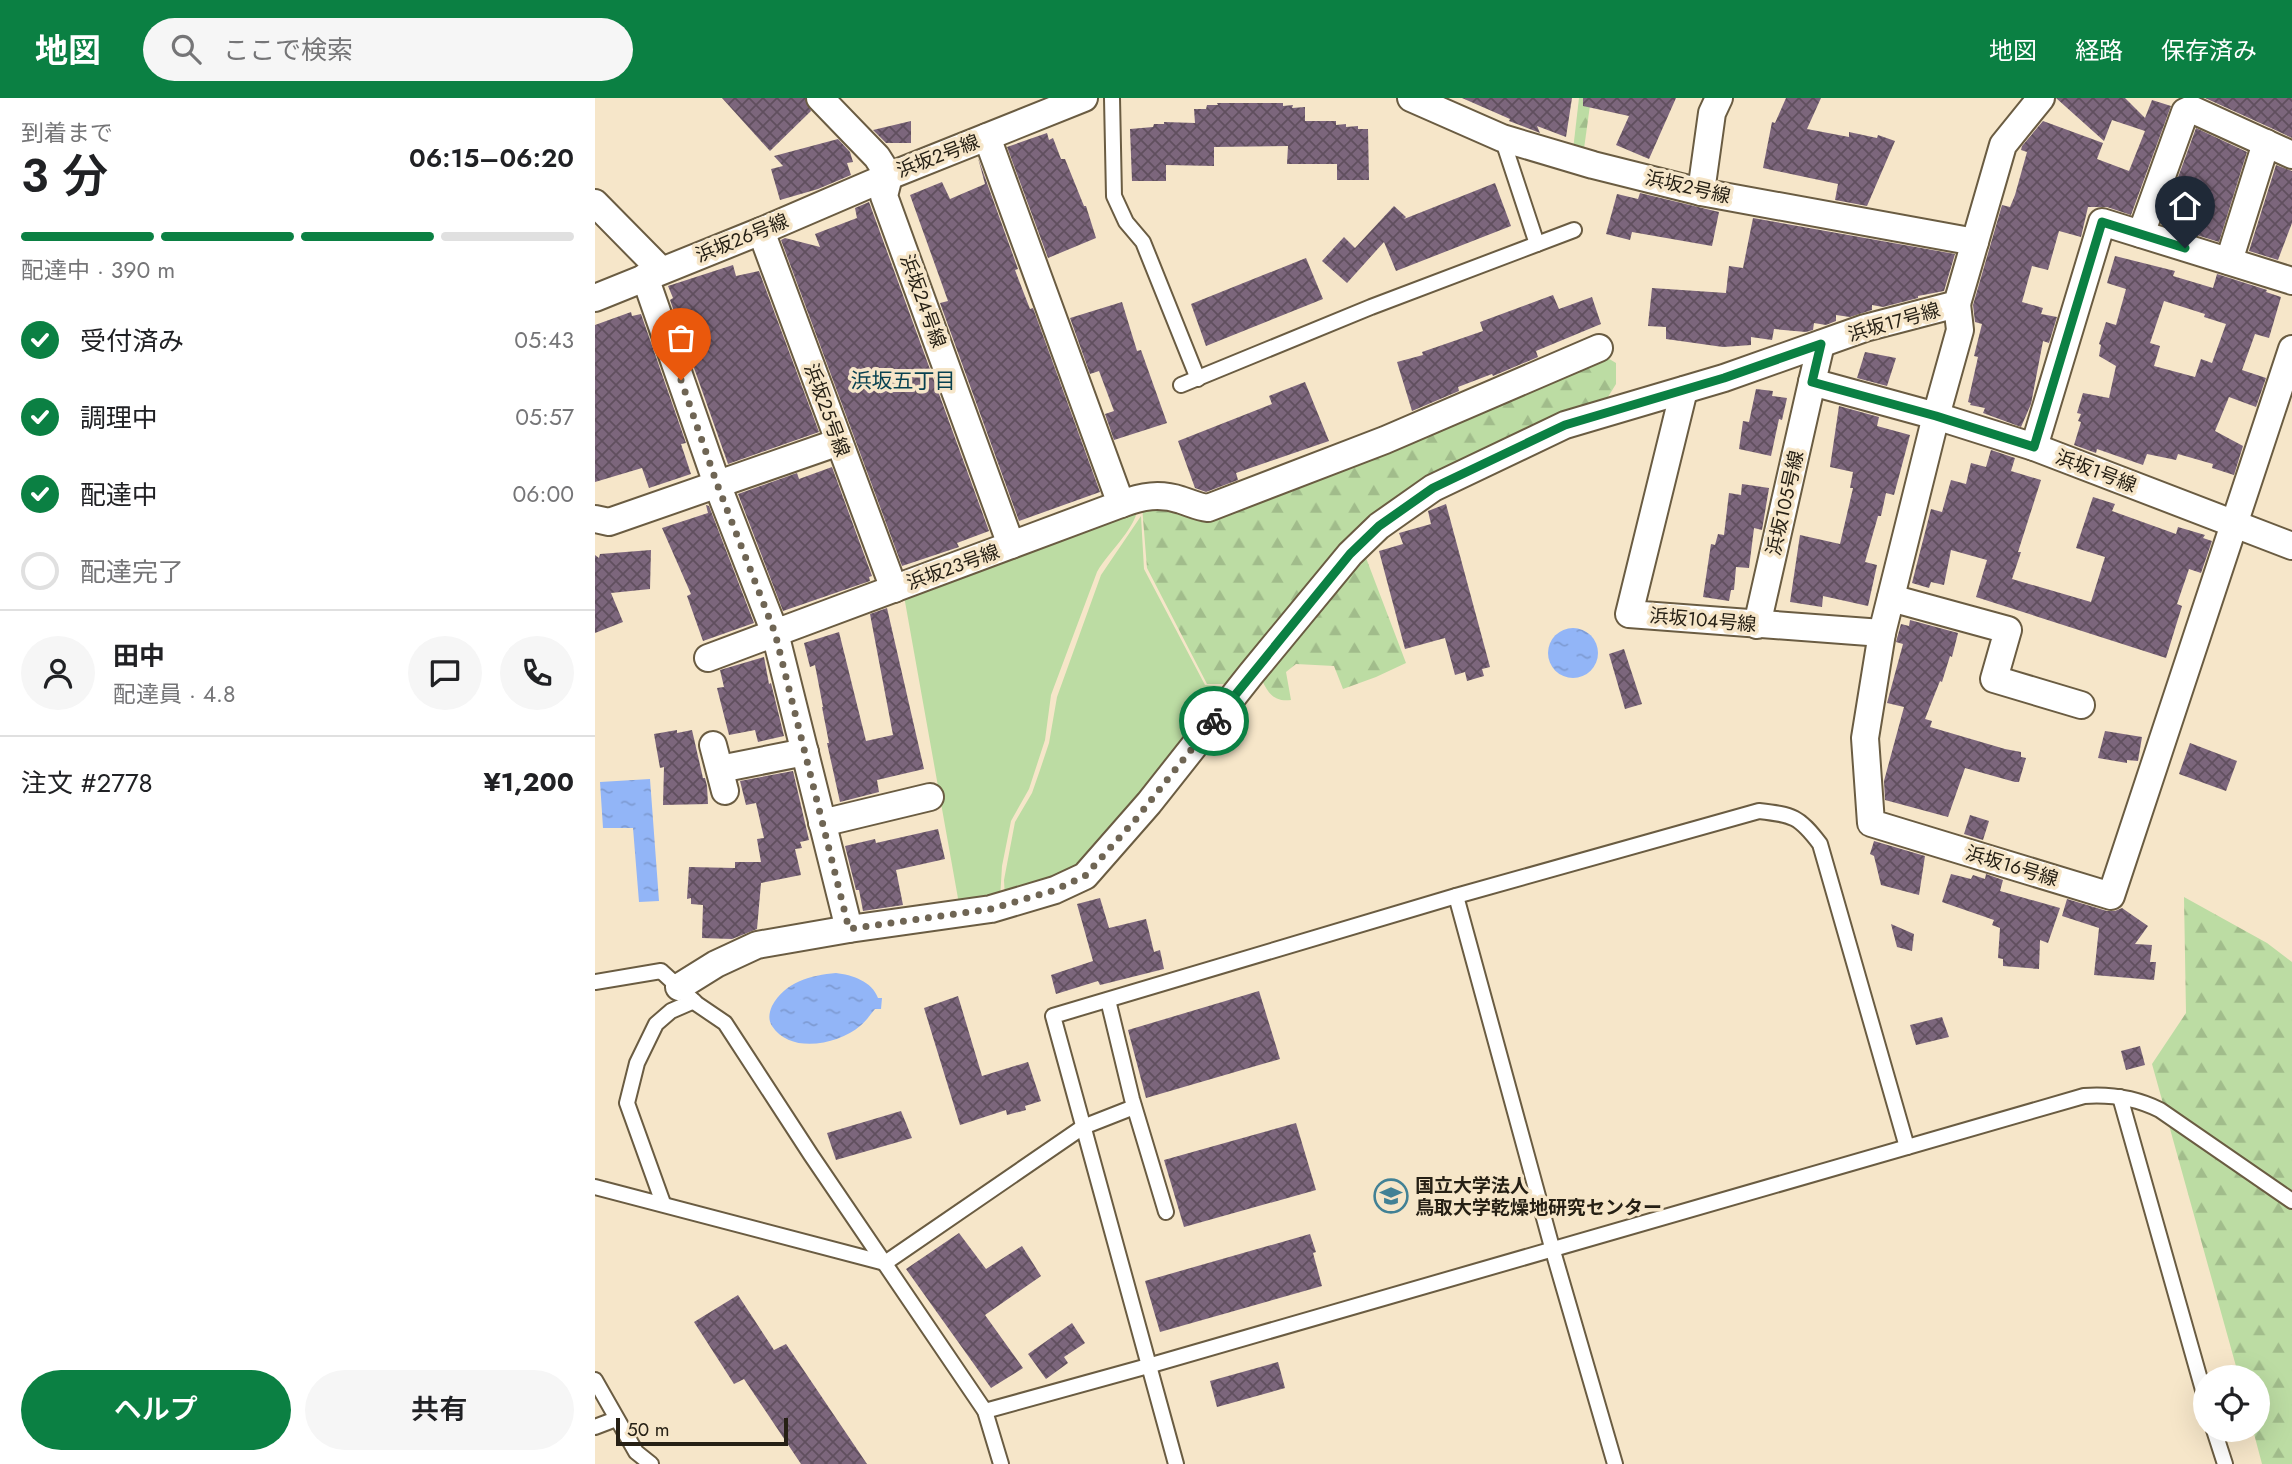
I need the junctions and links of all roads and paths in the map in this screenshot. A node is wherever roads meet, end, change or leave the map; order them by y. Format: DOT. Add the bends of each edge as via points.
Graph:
graph roads {
  1 [pos="820,98"];
  2 [pos="1084,98"];
  3 [pos="1112,98"];
  4 [pos="1411,98"];
  5 [pos="1719,98"];
  6 [pos="2041,98"];
  7 [pos="2167,98"];
  8 [pos="2191,109"];
  9 [pos="987,137"];
  10 [pos="1502,138"];
  11 [pos="2266,143"];
  12 [pos="2292,155"];
  13 [pos="889,176"];
  14 [pos="1701,192"];
  15 [pos="595,203"];
  16 [pos="1574,230"];
  17 [pos="761,231"];
  18 [pos="2141,234"];
  19 [pos="1975,242"];
  20 [pos="1538,244"];
  21 [pos="2229,261"];
  22 [pos="653,274"];
  23 [pos="2292,281"];
  24 [pos="595,298"];
  25 [pos="1957,304"];
  26 [pos="1821,344"];
  27 [pos="1599,348"];
  28 [pos="2292,349"];
  29 [pos="1198,379"];
  30 [pos="1812,382"];
  31 [pos="1181,385"];
  32 [pos="1684,390"];
  33 [pos="1936,416"];
  34 [pos="839,442"];
  35 [pos="2034,447"];
  36 [pos="717,484"];
  37 [pos="1121,505"];
  38 [pos="595,519"];
  39 [pos="2233,525"];
  40 [pos="1011,545"];
  41 [pos="2292,546"];
  42 [pos="894,589"];
  43 [pos="1891,598"];
  44 [pos="1757,625"];
  45 [pos="775,633"];
  46 [pos="1882,633"];
  47 [pos="708,658"];
  48 [pos="2081,705"];
  49 [pos="805,752"];
  50 [pos="719,769"];
  51 [pos="930,797"];
  52 [pos="823,823"];
  53 [pos="1456,896"];
  54 [pos="849,929"];
  55 [pos="595,982"];
  56 [pos="686,994"];
  57 [pos="1108,1000"];
  58 [pos="2120,1097"];
  59 [pos="1134,1107"];
  60 [pos="1083,1127"];
  61 [pos="1907,1147"];
  62 [pos="595,1187"];
  63 [pos="2292,1200"];
  64 [pos="663,1203"];
  65 [pos="1165,1212"];
  66 [pos="1553,1251"];
  67 [pos="885,1263"];
  68 [pos="2196,1365"];
  69 [pos="1148,1366"];
  70 [pos="595,1380"];
  71 [pos="985,1411"];
  72 [pos="616,1419"];
  73 [pos="595,1427"];
  74 [pos="2218,1442"];
  75 [pos="651,1464"];
  76 [pos="1001,1464"];
  77 [pos="1176,1464"];
  78 [pos="1615,1464"];
  79 [pos="2225,1464"];
  1 -- 13 [label="street, 浜坂2号線" via="877,157"];
  2 -- 9 [label="street, 浜坂2号線"];
  3 -- 29 [label="lane" via="1114,196 1126,222 1143,242"];
  4 -- 10 [label="street, 浜坂2号線"];
  5 -- 14 [label="street" via="1712,113"];
  6 -- 19 [label="street, 浜坂17号線" via="2003,145"];
  7 -- 8 [label="street"];
  8 -- 11 [label="street"];
  8 -- 18 [label="street" via="2183,115"];
  9 -- 13 [label="street, 浜坂2号線"];
  9 -- 37 [label="street"];
  10 -- 14 [label="street, 浜坂2号線"];
  10 -- 20 [label="lane"];
  11 -- 12 [label="street"];
  11 -- 21 [label="street"];
  13 -- 17 [label="street, 浜坂26号線"];
  13 -- 40 [label="street, 浜坂24号線" via="884,196"];
  14 -- 19 [label="street, 浜坂2号線"];
  15 -- 22 [label="street"];
  16 -- 20 [label="lane"];
  17 -- 22 [label="street, 浜坂26号線"];
  17 -- 34 [label="street, 浜坂25号線"];
  18 -- 21 [label="street"];
  18 -- 35 [label="street" via="2102,222"];
  19 -- 25 [label="street, 浜坂17号線"];
  20 -- 29 [label="lane"];
  21 -- 23 [label="street"];
  22 -- 24 [label="street, 浜坂26号線"];
  22 -- 36 [label="street"];
  25 -- 26 [label="street, 浜坂17号線"];
  25 -- 33 [label="street, 浜坂16号線" via="1960,330"];
  26 -- 30 [label="street"];
  26 -- 32 [label="street, 浜坂17号線"];
  27 -- 37 [label="street, 浜坂23号線" via="1385,440 1209,508 1159,496"];
  28 -- 39 [label="street, 浜坂16号線"];
  29 -- 31 [label="lane"];
  30 -- 33 [label="street, 浜坂1号線"];
  30 -- 44 [label="street, 浜坂105号線"];
  32 -- 44 [label="street, 浜坂104号線" via="1629,614"];
  32 -- 54 [label="street, 浜坂17号線" via="1565,425 1433,488 1379,526 1350,554 1085,876 991,909"];
  33 -- 35 [label="street, 浜坂1号線"];
  33 -- 43 [label="street, 浜坂16号線"];
  34 -- 36 [label="street"];
  34 -- 42 [label="street, 浜坂25号線"];
  35 -- 39 [label="street, 浜坂1号線"];
  36 -- 38 [label="street" via="609,522"];
  36 -- 45 [label="street"];
  37 -- 40 [label="street, 浜坂23号線"];
  39 -- 41 [label="street, 浜坂1号線"];
  39 -- 46 [label="street, 浜坂16号線" via="2111,896 1871,823 1865,738"];
  40 -- 42 [label="street, 浜坂23号線"];
  42 -- 45 [label="street, 浜坂23号線"];
  43 -- 46 [label="street, 浜坂16号線"];
  43 -- 48 [label="street" via="2008,630 1994,679"];
  44 -- 46 [label="street, 浜坂104号線"];
  45 -- 47 [label="street, 浜坂23号線"];
  45 -- 49 [label="street"];
  49 -- 50 [label="street"];
  49 -- 52 [label="street"];
  51 -- 52 [label="street"];
  52 -- 54 [label="street"];
  53 -- 57 [label="lane"];
  53 -- 61 [label="lane" via="1759,811 1804,823 1819,844"];
  53 -- 66 [label="lane"];
  54 -- 56 [label="street, 浜坂17号線" via="757,945 716,964"];
  55 -- 56 [label="lane" via="661,971"];
  56 -- 64 [label="lane" via="656,1024 638,1063 628,1103"];
  56 -- 67 [label="lane" via="725,1023"];
  57 -- 59 [label="lane"];
  57 -- 60 [label="lane" via="1053,1016"];
  58 -- 61 [label="lane" via="2084,1097"];
  58 -- 63 [label="lane" via="2160,1110"];
  58 -- 68 [label="lane"];
  59 -- 60 [label="lane"];
  59 -- 65 [label="lane"];
  60 -- 67 [label="lane"];
  60 -- 69 [label="lane"];
  61 -- 66 [label="lane"];
  62 -- 64 [label="lane"];
  64 -- 67 [label="lane"];
  66 -- 69 [label="lane"];
  66 -- 78 [label="lane"];
  67 -- 71 [label="lane"];
  69 -- 71 [label="lane"];
  69 -- 77 [label="lane"];
  70 -- 72 [label="lane"];
  71 -- 76 [label="lane"];
  72 -- 73 [label="lane"];
  72 -- 75 [label="lane" via="636,1452"];
  74 -- 79 [label="lane"];
}
